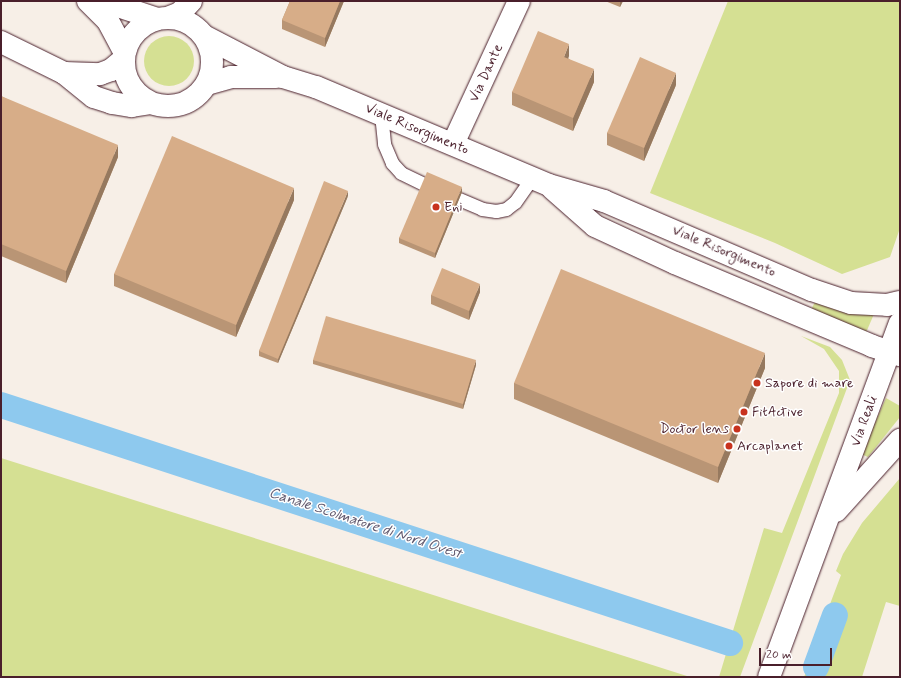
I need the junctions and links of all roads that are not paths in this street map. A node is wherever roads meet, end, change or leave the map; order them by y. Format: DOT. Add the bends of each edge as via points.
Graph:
graph roads {
  1 [pos="88,1"];
  2 [pos="103,1"];
  3 [pos="191,1"];
  4 [pos="519,1"];
  5 [pos="164,18"];
  6 [pos="204,36"];
  7 [pos="1,42"];
  8 [pos="124,55"];
  9 [pos="64,73"];
  10 [pos="283,77"];
  11 [pos="206,84"];
  12 [pos="150,103"];
  13 [pos="381,114"];
  14 [pos="453,144"];
  15 [pos="541,182"];
  16 [pos="424,184"];
  17 [pos="459,199"];
  18 [pos="900,302"];
  19 [pos="900,323"];
  20 [pos="887,350"];
  21 [pos="900,440"];
  22 [pos="828,520"];
  23 [pos="769,677"];
  1 -- 8 [label="street" via="108,22"];
  2 -- 5 [label="street"];
  3 -- 5 [label="street" via="180,13"];
  4 -- 14 [label="street, Via Dante"];
  5 -- 6 [label="street" via="183,20"];
  5 -- 8 [label="street" via="136,30"];
  6 -- 10 [label="street"];
  6 -- 11 [label="street" via="212,60"];
  7 -- 9 [label="street"];
  8 -- 9 [label="street" via="111,70 100,74"];
  8 -- 12 [label="street" via="130,86 138,96"];
  9 -- 12 [label="street" via="94,97 132,106"];
  10 -- 11 [label="street" via="231,77"];
  10 -- 13 [label="street, Viale Risorgimento" via="316,87"];
  11 -- 12 [label="street" via="188,101 176,106"];
  13 -- 14 [label="street, Viale Risorgimento"];
  13 -- 16 [label="lane" via="384,144 392,163 401,173"];
  14 -- 15 [label="street, Viale Risorgimento"];
  15 -- 17 [label="lane" via="506,209 482,209"];
  15 -- 18 [label="street, Viale Risorgimento" via="604,201 812,290 851,303 887,305"];
  15 -- 20 [label="street, Viale Risorgimento" via="594,226 674,263"];
  19 -- 20 [label="street, Via Reali"];
  20 -- 22 [label="street, Via Reali" via="882,372"];
  21 -- 22 [label="street, Via Reali"];
  22 -- 23 [label="street, Via Reali"];
}
